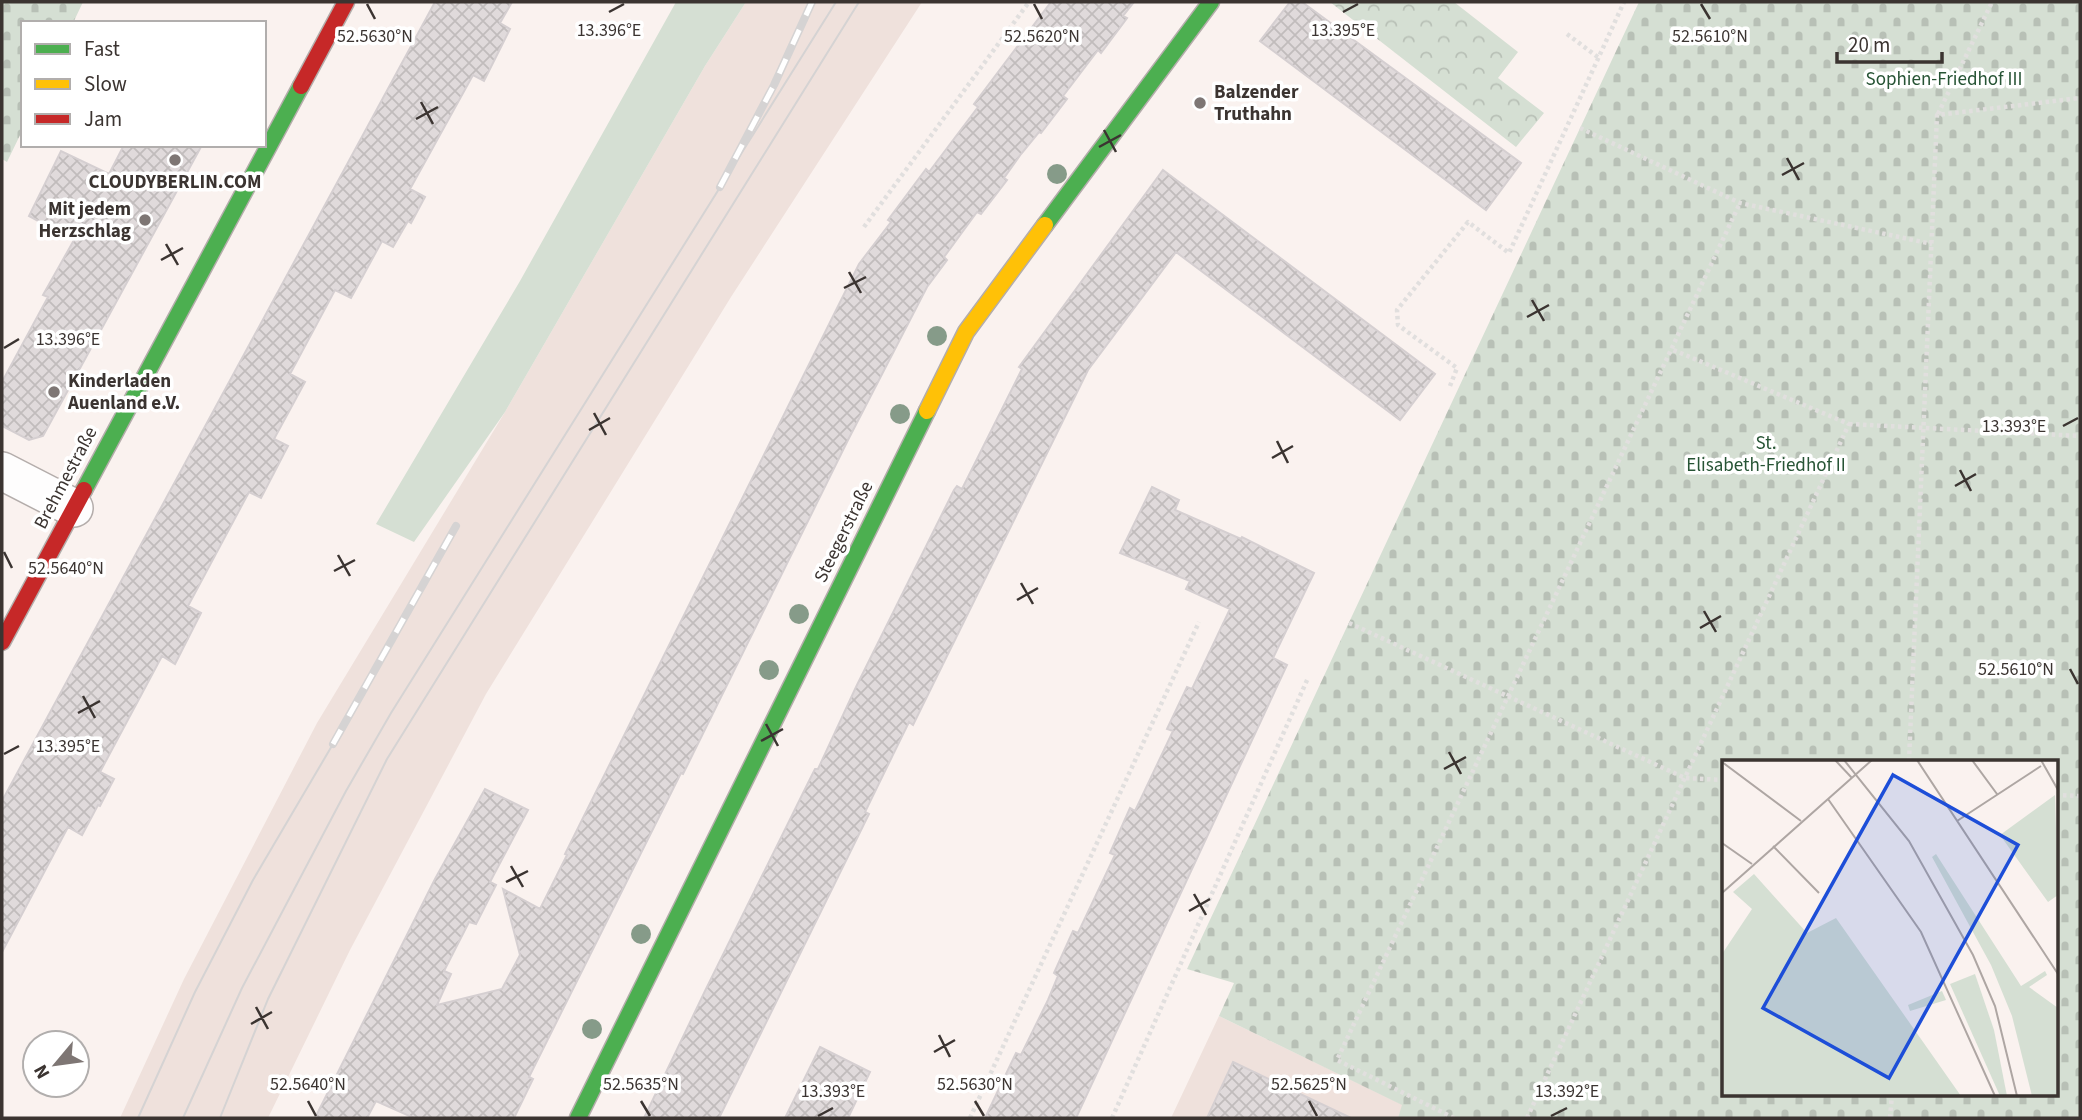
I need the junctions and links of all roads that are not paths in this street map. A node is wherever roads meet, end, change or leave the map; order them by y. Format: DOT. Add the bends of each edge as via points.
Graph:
graph roads {
  1 [pos="346,2"];
  2 [pos="1211,2"];
  3 [pos="2,471"];
  4 [pos="74,508"];
  5 [pos="2,642"];
  6 [pos="578,1118"];
  1 -- 4 [label="street, Brehmestraße"];
  2 -- 6 [label="street, Steegerstraße" via="966,332"];
  3 -- 4 [label="street"];
  4 -- 5 [label="street, Brehmestraße"];
}
